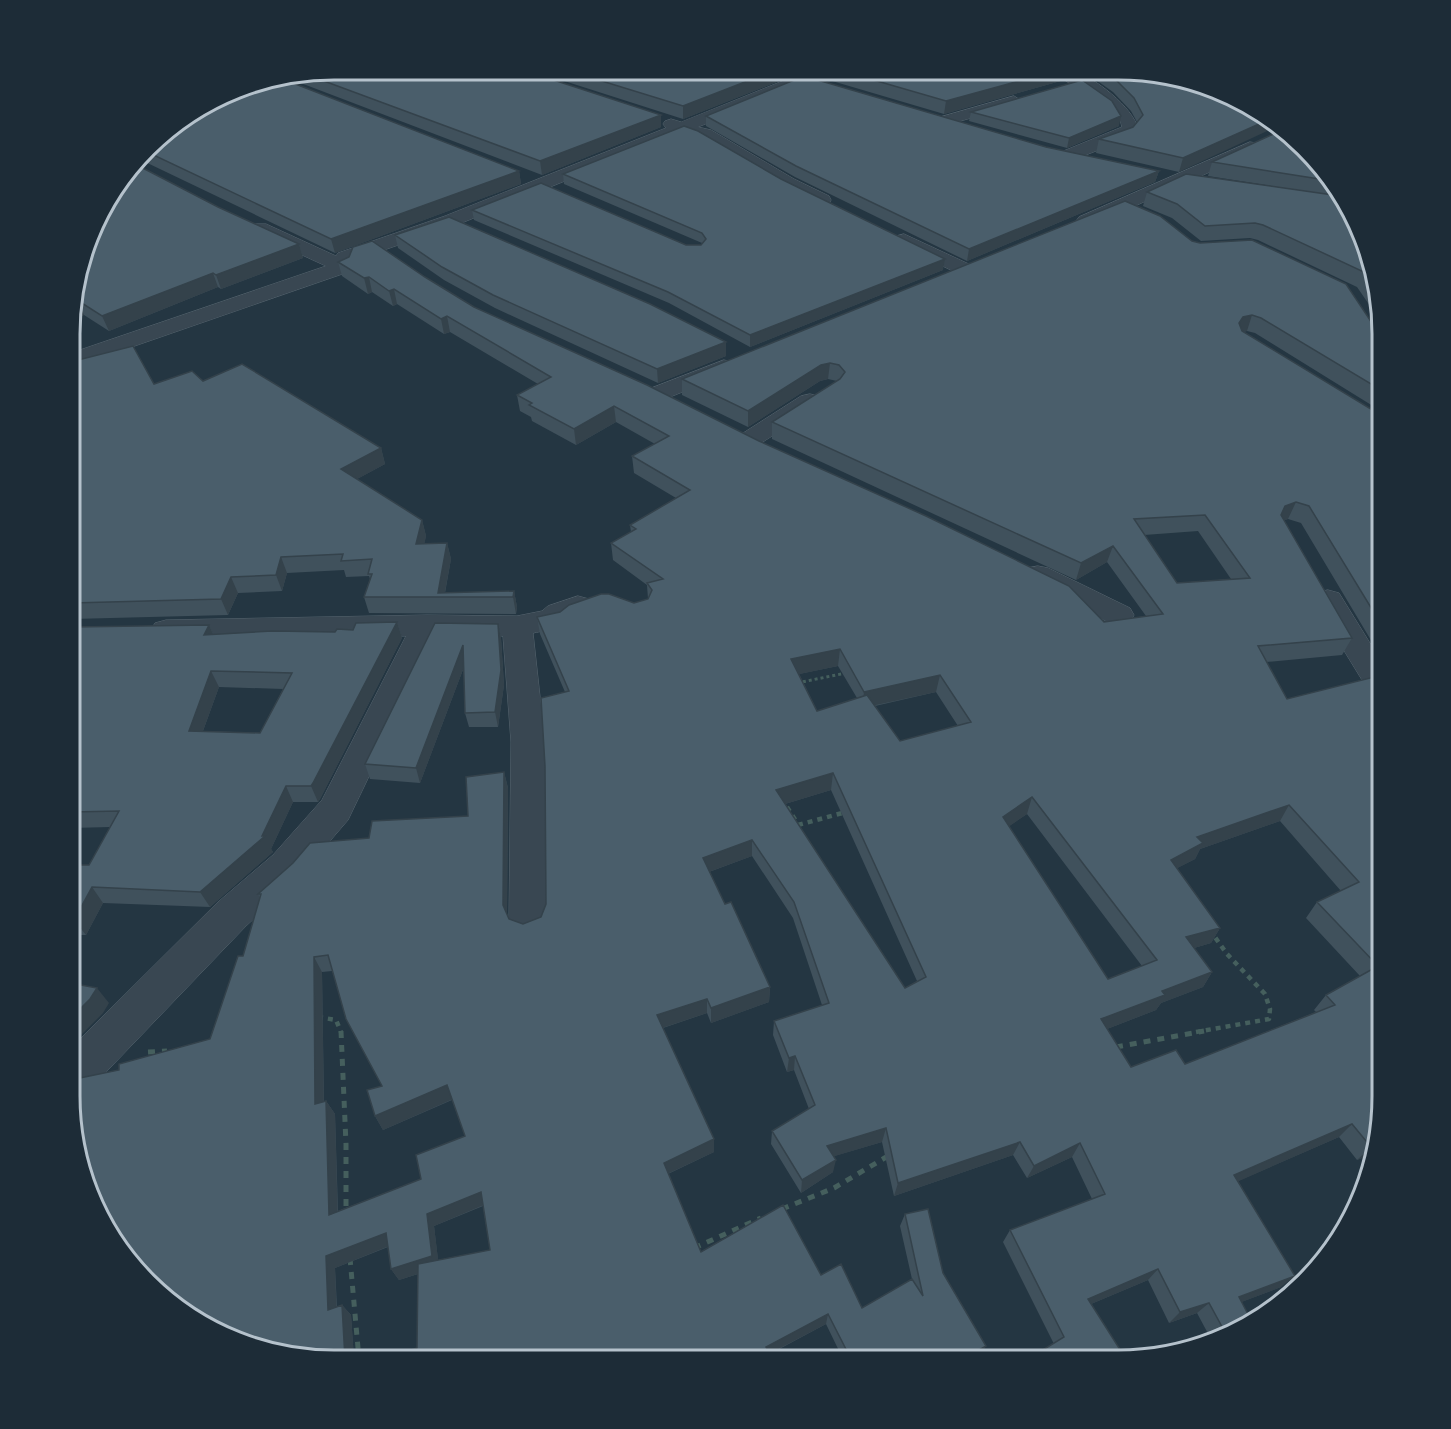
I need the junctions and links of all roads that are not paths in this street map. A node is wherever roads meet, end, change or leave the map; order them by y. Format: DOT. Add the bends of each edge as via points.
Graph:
graph roads {
  1 [pos="804,80"];
  2 [pos="1078,80"];
  3 [pos="1082,82"];
  4 [pos="1060,88"];
  5 [pos="1028,97"];
  6 [pos="658,119"];
  7 [pos="680,127"];
  8 [pos="975,130"];
  9 [pos="1263,141"];
  10 [pos="1050,152"];
  11 [pos="1067,156"];
  12 [pos="1096,160"];
  13 [pos="1158,174"];
  14 [pos="519,175"];
  15 [pos="1181,180"];
  16 [pos="541,183"];
  17 [pos="1215,185"];
  18 [pos="563,193"];
  19 [pos="1121,206"];
  20 [pos="840,208"];
  21 [pos="245,214"];
  22 [pos="1148,217"];
  23 [pos="452,219"];
  24 [pos="1069,228"];
  25 [pos="483,233"];
  26 [pos="892,234"];
  27 [pos="377,245"];
  28 [pos="985,261"];
  29 [pos="344,262"];
  30 [pos="406,266"];
  31 [pos="964,269"];
  32 [pos="942,278"];
  33 [pos="83,357"];
  34 [pos="739,361"];
  35 [pos="829,388"];
  36 [pos="688,410"];
  37 [pos="749,440"];
  38 [pos="1016,565"];
  39 [pos="1315,576"];
  40 [pos="606,599"];
  41 [pos="1119,615"];
  42 [pos="427,625"];
  43 [pos="518,626"];
  44 [pos="133,630"];
  45 [pos="1372,671"];
  46 [pos="528,920"];
  47 [pos="81,1068"];
  1 -- 7 [label="street"];
  2 -- 3 [label="street"];
  3 -- 4 [label="street"];
  3 -- 11 [label="street" via="1128,119 1130,129"];
  5 -- 8 [label="street" via="937,119"];
  6 -- 7 [label="street"];
  7 -- 16 [label="street"];
  7 -- 20 [label="street" via="705,134 788,183"];
  9 -- 15 [label="street"];
  10 -- 11 [label="street"];
  11 -- 12 [label="street"];
  13 -- 15 [label="street"];
  14 -- 16 [label="street"];
  15 -- 17 [label="street"];
  15 -- 19 [label="street"];
  16 -- 18 [label="street"];
  16 -- 23 [label="street"];
  19 -- 22 [label="street"];
  19 -- 24 [label="street"];
  21 -- 29 [label="street"];
  23 -- 25 [label="street"];
  23 -- 27 [label="street"];
  26 -- 31 [label="street"];
  27 -- 29 [label="street"];
  27 -- 30 [label="street"];
  28 -- 31 [label="street"];
  29 -- 33 [label="street"];
  31 -- 32 [label="street"];
  34 -- 36 [label="street" via="646,389"];
  35 -- 37 [label="street"];
  38 -- 41 [label="street"];
  39 -- 45 [label="street"];
  40 -- 43 [label="street" via="559,613 551,620"];
  42 -- 43 [label="street"];
  42 -- 44 [label="street"];
  42 -- 47 [label="street" via="335,810 286,866 232,914"];
  43 -- 46 [label="street" via="528,742"];
}
